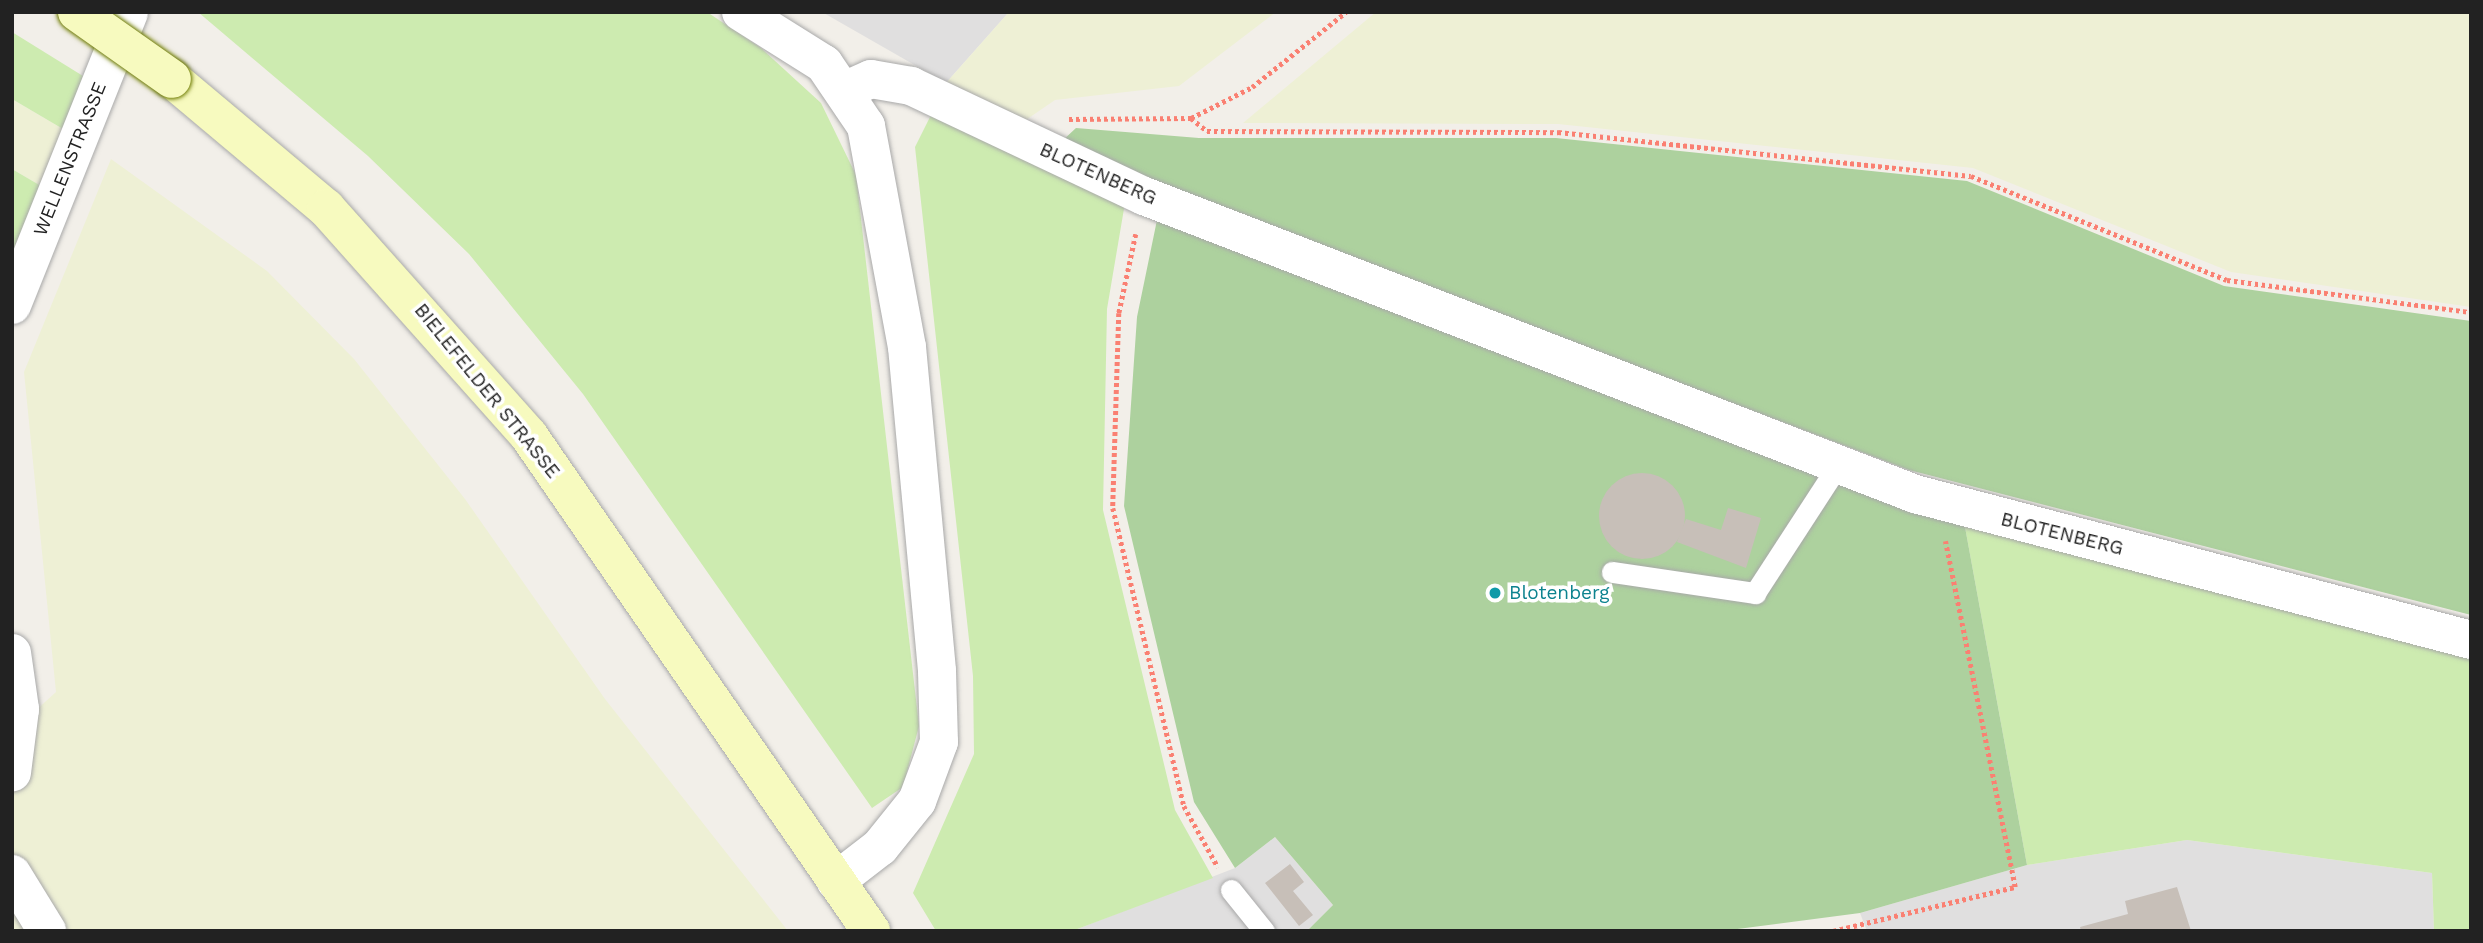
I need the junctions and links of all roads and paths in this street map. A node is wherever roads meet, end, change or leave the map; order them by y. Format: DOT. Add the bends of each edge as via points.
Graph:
graph roads {
  1 [pos="77,12"];
  2 [pos="129,12"];
  3 [pos="741,12"];
  4 [pos="1346,12"];
  5 [pos="846,90"];
  6 [pos="1191,118"];
  7 [pos="1030,144"];
  8 [pos="1144,196"];
  9 [pos="12,305"];
  10 [pos="2471,313"];
  11 [pos="1838,465"];
  12 [pos="1955,506"];
  13 [pos="1612,572"];
  14 [pos="2471,640"];
  15 [pos="12,653"];
  16 [pos="12,772"];
  17 [pos="12,874"];
  18 [pos="836,881"];
  19 [pos="1231,890"];
  20 [pos="47,931"];
  21 [pos="871,931"];
  22 [pos="1264,931"];
  23 [pos="1833,931"];
  1 -- 18 [label="main road, BIELEFELDER STRASSE, bridge" via="173,79 326,208 529,436 676,642"];
  2 -- 9 [label="street, WELLENSTRASSE"];
  3 -- 5 [label="street" via="824,64"];
  4 -- 6 [label="path" via="1252,87"];
  5 -- 7 [label="street, BLOTENBERG" via="871,79 911,86"];
  5 -- 18 [label="street" via="866,126 907,347 937,671 939,742 917,801 880,847"];
  6 -- 7 [label="path" via="1073,116"];
  6 -- 10 [label="path" via="1208,131 1558,132 1971,176 2227,281"];
  7 -- 8 [label="street, BLOTENBERG"];
  8 -- 11 [label="street, BLOTENBERG"];
  8 -- 19 [label="path" via="1119,313 1113,508 1184,806"];
  11 -- 12 [label="street, BLOTENBERG"];
  11 -- 13 [label="lane" via="1755,593"];
  12 -- 14 [label="street, BLOTENBERG"];
  12 -- 23 [label="path" via="1945,539 2015,887"];
  15 -- 16 [label="street" via="20,709"];
  17 -- 20 [label="street"];
  18 -- 21 [label="main road, BIELEFELDER STRASSE"];
  19 -- 22 [label="lane"];
}
